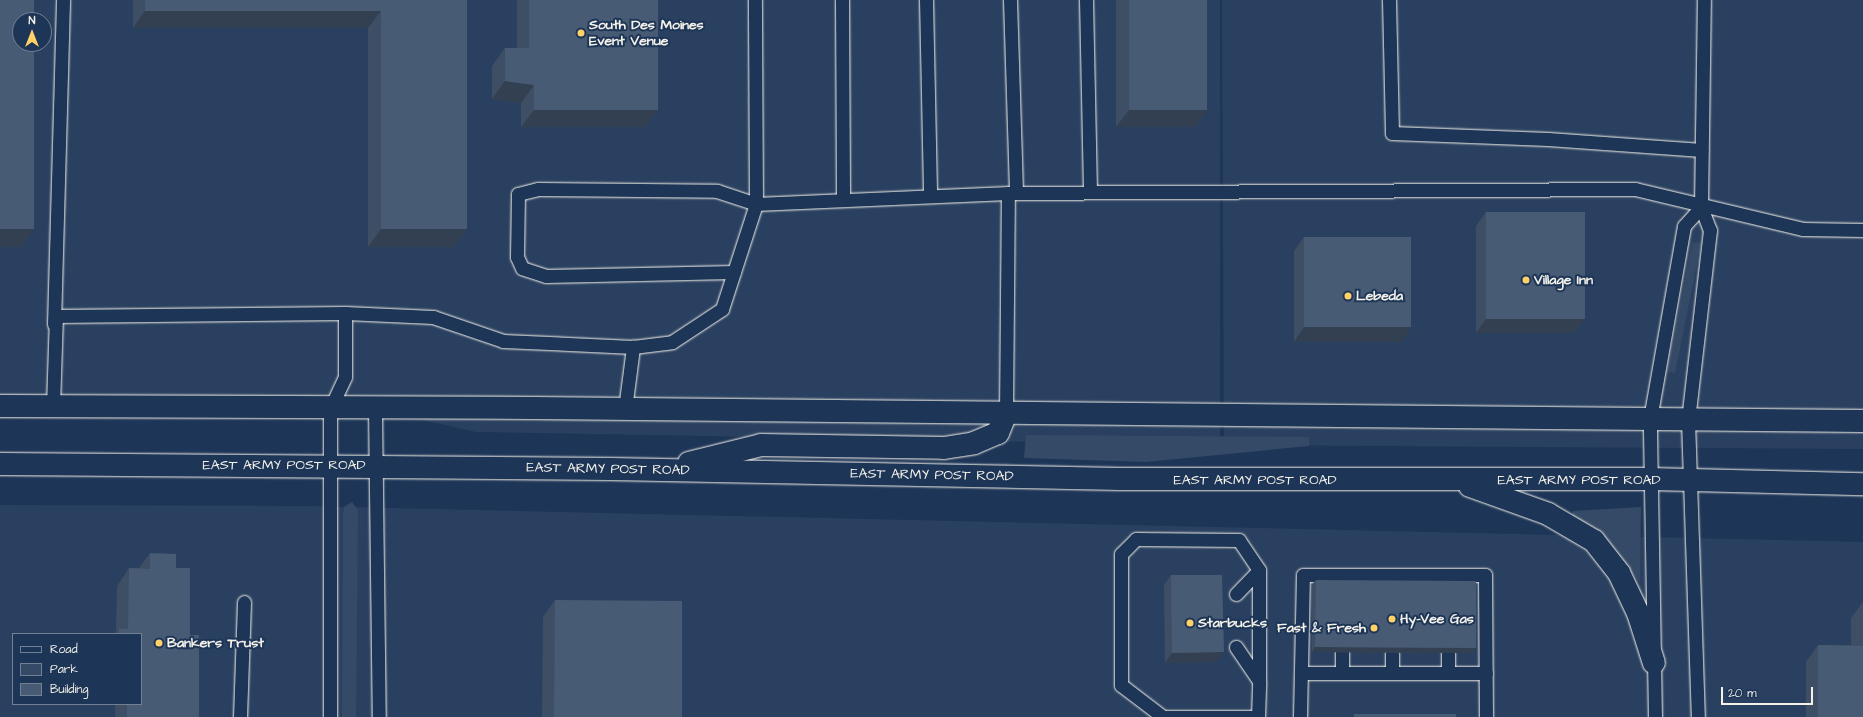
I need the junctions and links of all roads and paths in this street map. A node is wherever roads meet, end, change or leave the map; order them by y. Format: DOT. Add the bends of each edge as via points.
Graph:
graph roads {
  1 [pos="63,0"];
  2 [pos="755,0"];
  3 [pos="842,0"];
  4 [pos="926,0"];
  5 [pos="1010,0"];
  6 [pos="1086,0"];
  7 [pos="1389,0"];
  8 [pos="1704,0"];
  9 [pos="1702,150"];
  10 [pos="1090,192"];
  11 [pos="1012,193"];
  12 [pos="930,196"];
  13 [pos="843,200"];
  14 [pos="756,204"];
  15 [pos="1701,207"];
  16 [pos="1863,230"];
  17 [pos="734,272"];
  18 [pos="345,313"];
  19 [pos="633,347"];
  20 [pos="0,406"];
  21 [pos="53,406"];
  22 [pos="330,409"];
  23 [pos="375,409"];
  24 [pos="625,409"];
  25 [pos="1006,413"];
  26 [pos="1650,420"];
  27 [pos="1688,420"];
  28 [pos="1863,421"];
  29 [pos="0,464"];
  30 [pos="330,465"];
  31 [pos="375,466"];
  32 [pos="662,470"];
  33 [pos="1651,479"];
  34 [pos="1456,480"];
  35 [pos="1690,481"];
  36 [pos="1863,484"];
  37 [pos="1259,570"];
  38 [pos="1236,594"];
  39 [pos="244,602"];
  40 [pos="1236,647"];
  41 [pos="1342,652"];
  42 [pos="1392,653"];
  43 [pos="1448,653"];
  44 [pos="1654,663"];
  45 [pos="1301,673"];
  46 [pos="1342,673"];
  47 [pos="1392,673"];
  48 [pos="1448,673"];
  49 [pos="1486,673"];
  50 [pos="1259,681"];
  51 [pos="240,717"];
  52 [pos="330,717"];
  53 [pos="379,717"];
  54 [pos="1258,717"];
  55 [pos="1300,717"];
  56 [pos="1486,717"];
  57 [pos="1655,717"];
  58 [pos="1698,717"];
  1 -- 21 [label="lane"];
  2 -- 14 [label="lane"];
  3 -- 13 [label="lane"];
  4 -- 12 [label="lane"];
  5 -- 11 [label="lane"];
  6 -- 10 [label="lane"];
  7 -- 9 [label="lane" via="1392,134 1548,139"];
  8 -- 9 [label="lane"];
  9 -- 15 [label="lane"];
  10 -- 11 [label="lane"];
  10 -- 15 [label="lane" via="1634,189"];
  11 -- 12 [label="lane"];
  11 -- 25 [label="lane"];
  12 -- 13 [label="lane"];
  13 -- 14 [label="lane"];
  14 -- 17 [label="lane"];
  14 -- 17 [label="lane" via="717,191 538,189 518,194 517,257 522,268 546,276"];
  15 -- 16 [label="lane" via="1803,229"];
  15 -- 26 [label="lane" via="1684,226"];
  15 -- 27 [label="lane" via="1710,230"];
  17 -- 19 [label="lane" via="722,309 672,342"];
  18 -- 19 [label="lane" via="433,318 503,340"];
  18 -- 21 [label="lane" via="56,316"];
  18 -- 22 [label="lane" via="345,377"];
  19 -- 24 [label="lane"];
  20 -- 21 [label="main road"];
  21 -- 22 [label="main road"];
  22 -- 23 [label="main road"];
  22 -- 30 [label="lane"];
  23 -- 24 [label="main road"];
  23 -- 31 [label="lane"];
  24 -- 25 [label="main road"];
  25 -- 26 [label="main road"];
  25 -- 32 [label="main road" via="998,433 974,442 944,448 761,445"];
  26 -- 27 [label="main road"];
  26 -- 33 [label="lane"];
  27 -- 28 [label="main road"];
  27 -- 35 [label="lane"];
  29 -- 30 [label="main road, EAST ARMY POST ROAD"];
  30 -- 31 [label="main road, EAST ARMY POST ROAD"];
  30 -- 52 [label="lane"];
  31 -- 32 [label="main road, EAST ARMY POST ROAD"];
  31 -- 53 [label="lane"];
  32 -- 34 [label="main road, EAST ARMY POST ROAD" via="1112,479"];
  33 -- 34 [label="main road, EAST ARMY POST ROAD"];
  33 -- 35 [label="main road, EAST ARMY POST ROAD"];
  33 -- 44 [label="lane"];
  34 -- 44 [label="main road" via="1548,514 1594,542 1619,573 1638,613"];
  35 -- 36 [label="main road, EAST ARMY POST ROAD"];
  35 -- 58 [label="lane"];
  37 -- 38 [label="lane"];
  37 -- 50 [label="lane"];
  37 -- 54 [label="lane" via="1239,540 1136,539 1121,554 1121,686 1163,717"];
  39 -- 51 [label="lane"];
  40 -- 50 [label="lane"];
  41 -- 46 [label="lane"];
  42 -- 47 [label="lane"];
  43 -- 48 [label="lane"];
  44 -- 57 [label="lane"];
  45 -- 46 [label="lane"];
  45 -- 49 [label="lane" via="1303,575 1343,580 1447,580 1485,575"];
  45 -- 55 [label="lane"];
  46 -- 47 [label="lane"];
  47 -- 48 [label="lane"];
  48 -- 49 [label="lane"];
  49 -- 56 [label="lane"];
  50 -- 54 [label="lane"];
}
